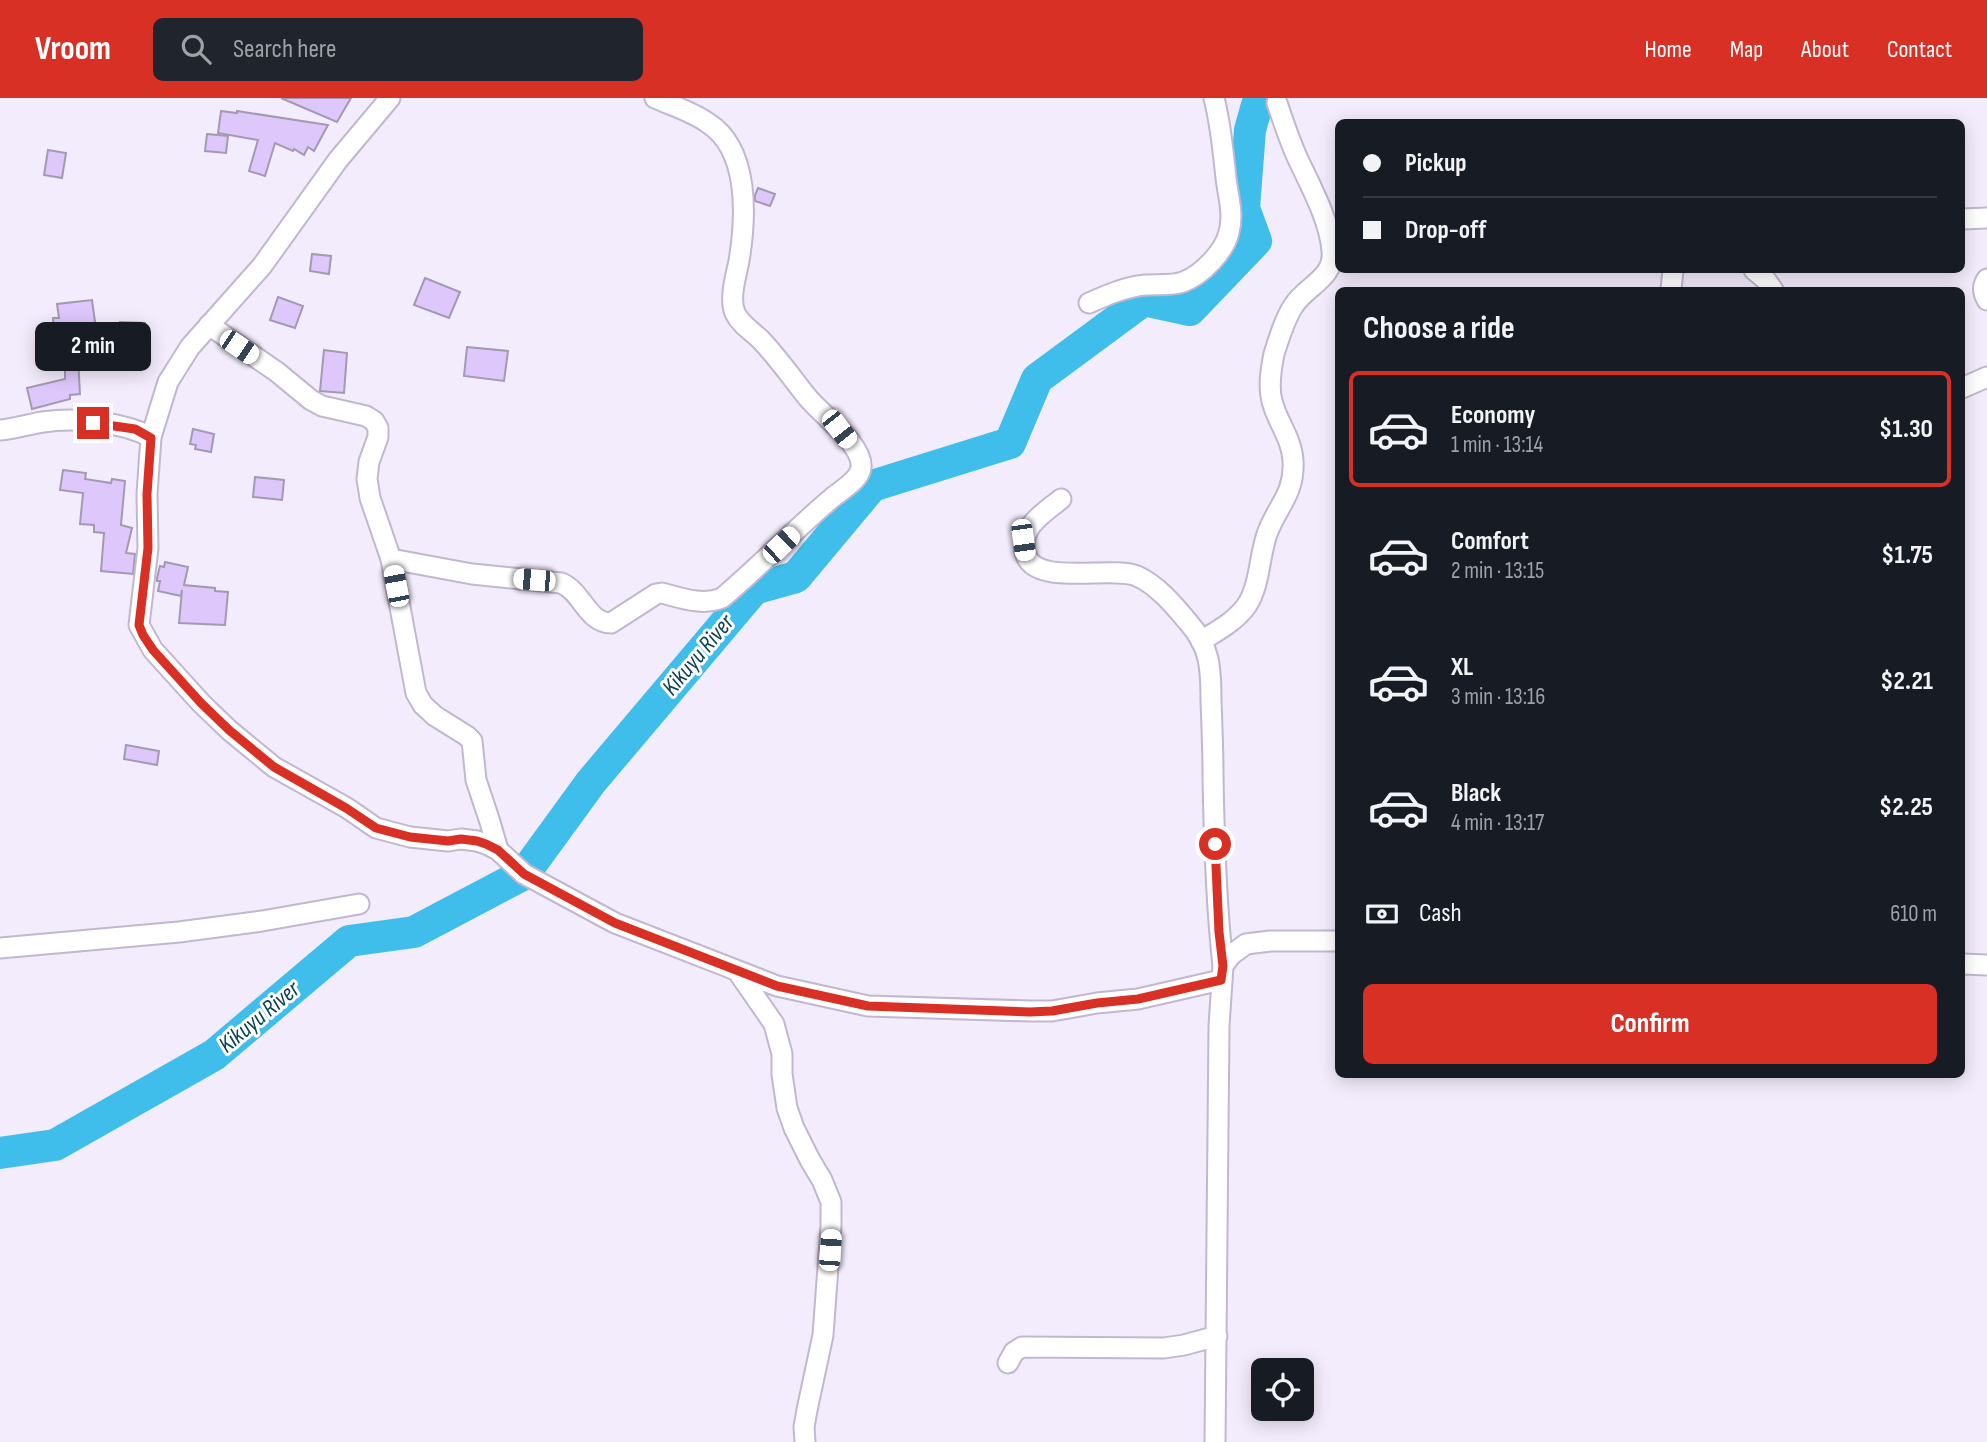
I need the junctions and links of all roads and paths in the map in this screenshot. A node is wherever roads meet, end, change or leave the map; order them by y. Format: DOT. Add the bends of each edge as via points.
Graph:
graph roads {
  1 [pos="390,98"];
  2 [pos="655,98"];
  3 [pos="1214,98"];
  4 [pos="1277,103"];
  5 [pos="1987,218"];
  6 [pos="1965,219"];
  7 [pos="1758,273"];
  8 [pos="1987,279"];
  9 [pos="1771,287"];
  10 [pos="1987,300"];
  11 [pos="1089,303"];
  12 [pos="209,325"];
  13 [pos="1987,377"];
  14 [pos="1965,387"];
  15 [pos="0,430"];
  16 [pos="151,438"];
  17 [pos="1061,499"];
  18 [pos="391,559"];
  19 [pos="1201,641"];
  20 [pos="498,850"];
  21 [pos="359,904"];
  22 [pos="1335,941"];
  23 [pos="0,948"];
  24 [pos="1965,964"];
  25 [pos="1987,965"];
  26 [pos="738,972"];
  27 [pos="1222,973"];
  28 [pos="1217,1336"];
  29 [pos="1008,1363"];
  30 [pos="805,1442"];
  31 [pos="1215,1442"];
  1 -- 12 [label="street" via="338,160 262,266"];
  2 -- 18 [label="street" via="708,122 730,145 744,211 734,289 736,314 856,450 861,463 858,477 722,598 704,602 656,594 611,623 599,621 569,586 561,583 472,574"];
  3 -- 11 [label="street" via="1230,206 1231,223 1224,245 1194,277 1181,283 1127,288"];
  4 -- 19 [label="street" via="1311,183 1332,260 1328,273 1292,307 1270,378 1272,401 1290,439 1292,480 1287,496 1267,532 1246,606"];
  5 -- 6 [label="street"];
  7 -- 9 [label="street"];
  8 -- 10 [label="street"];
  12 -- 16 [label="street" via="168,382"];
  12 -- 18 [label="street" via="311,400 374,421 378,437 367,480"];
  13 -- 14 [label="street"];
  15 -- 16 [label="street" via="76,421 135,429"];
  16 -- 20 [label="street" via="148,548 139,625 153,650 201,703 274,767 376,828 410,837 477,841"];
  17 -- 19 [label="street" via="1027,528 1025,556 1035,567 1047,572 1135,575 1156,587"];
  18 -- 20 [label="street" via="415,693 435,716 472,741 476,780"];
  19 -- 27 [label="street" via="1210,682"];
  20 -- 26 [label="street" via="524,874 615,923"];
  21 -- 23 [label="street" via="179,932"];
  22 -- 27 [label="street" via="1246,944 1231,955"];
  24 -- 25 [label="street"];
  26 -- 27 [label="street" via="777,986 868,1006 980,1011 1052,1011 1138,999"];
  26 -- 30 [label="street" via="774,1024 787,1108 831,1202 823,1335"];
  27 -- 28 [label="street"];
  28 -- 29 [label="street" via="1164,1348 1022,1347"];
  28 -- 31 [label="street"];
}
